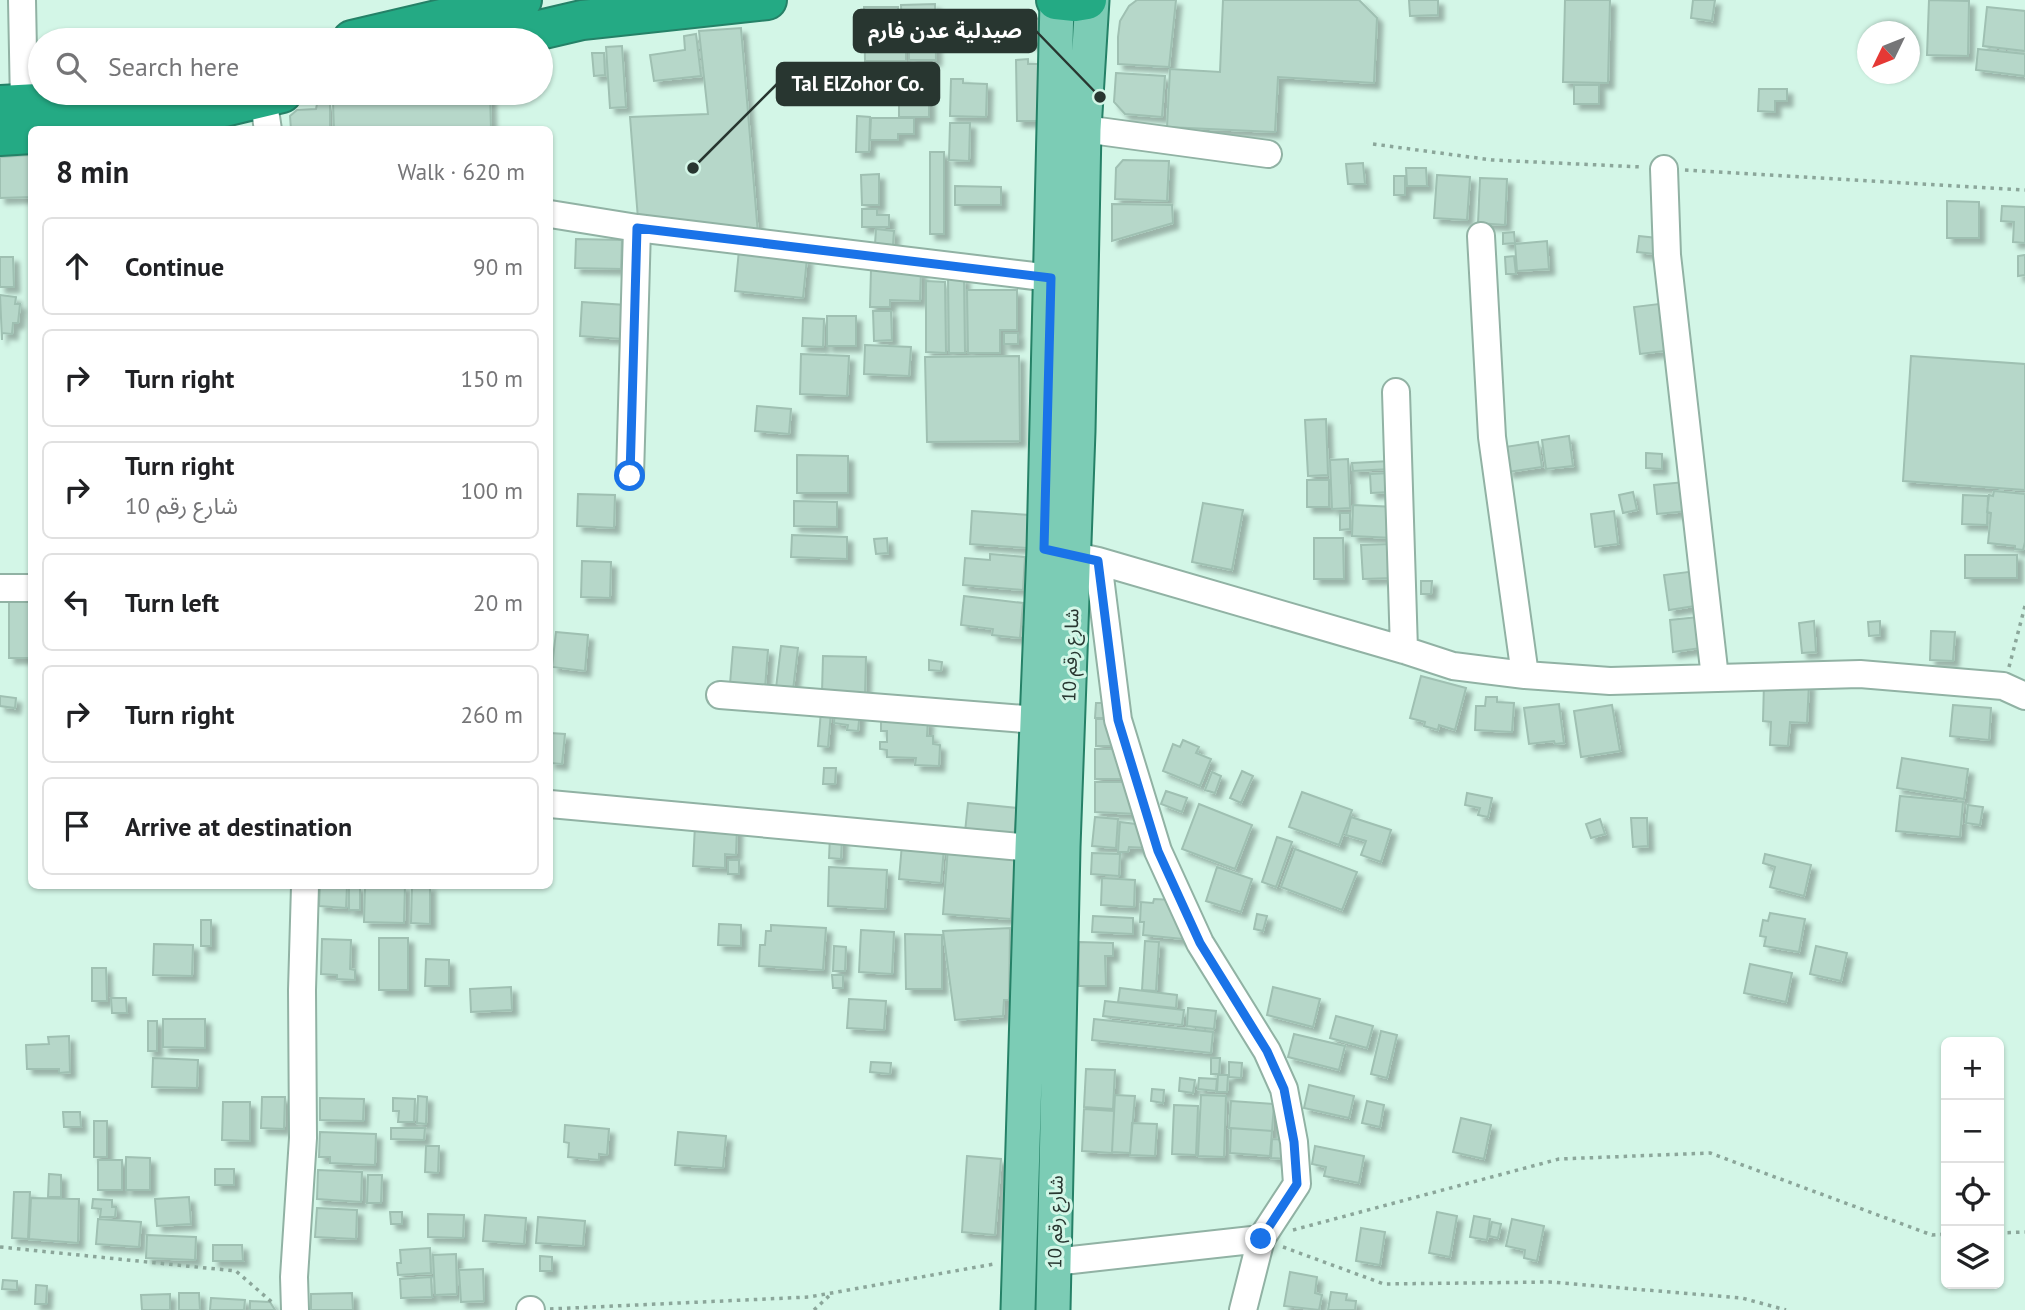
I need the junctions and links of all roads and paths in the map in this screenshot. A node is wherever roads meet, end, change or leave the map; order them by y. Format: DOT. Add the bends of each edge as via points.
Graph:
graph roads {
  1 [pos="22,0"];
  2 [pos="522,0"];
  3 [pos="767,0"];
  4 [pos="1056,0"];
  5 [pos="1087,0"];
  6 [pos="1092,0"];
  7 [pos="403,28"];
  8 [pos="548,28"];
  9 [pos="47,105"];
  10 [pos="271,107"];
  11 [pos="19,114"];
  12 [pos="90,126"];
  13 [pos="1084,130"];
  14 [pos="0,136"];
  15 [pos="1373,144"];
  16 [pos="1268,154"];
  17 [pos="1664,169"];
  18 [pos="2025,190"];
  19 [pos="553,214"];
  20 [pos="637,228"];
  21 [pos="1481,236"];
  22 [pos="1051,278"];
  23 [pos="1396,392"];
  24 [pos="630,476"];
  25 [pos="1072,555"];
  26 [pos="0,588"];
  27 [pos="28,588"];
  28 [pos="2025,606"];
  29 [pos="1404,650"];
  30 [pos="1525,675"];
  31 [pos="1715,678"];
  32 [pos="2014,691"];
  33 [pos="720,695"];
  34 [pos="1037,720"];
  35 [pos="553,804"];
  36 [pos="1032,848"];
  37 [pos="305,889"];
  38 [pos="2025,1232"];
  39 [pos="2004,1233"];
  40 [pos="1941,1234"];
  41 [pos="1261,1239"];
  42 [pos="0,1247"];
  43 [pos="1018,1259"];
  44 [pos="1054,1262"];
  45 [pos="832,1293"];
  46 [pos="281,1310"];
  47 [pos="295,1310"];
  48 [pos="531,1310"];
  49 [pos="814,1310"];
  50 [pos="1018,1310"];
  51 [pos="1053,1310"];
  52 [pos="1243,1310"];
  53 [pos="1787,1310"];
  1 -- 11 [label="street"];
  2 -- 7 [label="highway"];
  3 -- 8 [label="highway" via="582,20"];
  4 -- 5 [label="highway"];
  4 -- 22 [label="main road, شارع رقم 10"];
  6 -- 13 [label="main road, شارع رقم 10"];
  9 -- 11 [label="highway"];
  10 -- 12 [label="highway" via="224,107"];
  11 -- 14 [label="highway"];
  13 -- 16 [label="street"];
  13 -- 25 [label="main road, شارع رقم 10"];
  15 -- 17 [label="path" via="1492,160"];
  17 -- 18 [label="path"];
  17 -- 31 [label="street" via="1667,255"];
  19 -- 20 [label="street"];
  20 -- 22 [label="street"];
  20 -- 24 [label="street"];
  21 -- 30 [label="street" via="1492,437"];
  22 -- 25 [label="main road, شارع رقم 10"];
  23 -- 29 [label="street"];
  25 -- 29 [label="street"];
  25 -- 34 [label="main road, شارع رقم 10"];
  25 -- 41 [label="street" via="1158,851 1200,943 1267,1051 1284,1089 1297,1184"];
  25 -- 44 [label="main road, شارع رقم 10"];
  26 -- 27 [label="street"];
  28 -- 32 [label="path"];
  29 -- 30 [label="street" via="1453,666"];
  30 -- 31 [label="street" via="1611,681"];
  31 -- 32 [label="street" via="1860,674"];
  33 -- 34 [label="street"];
  34 -- 36 [label="main road, شارع رقم 10"];
  35 -- 36 [label="street"];
  36 -- 43 [label="main road, شارع رقم 10"];
  37 -- 47 [label="street" via="303,1138"];
  38 -- 39 [label="path"];
  40 -- 41 [label="path" via="1932,1235 1710,1153 1559,1159"];
  41 -- 44 [label="street"];
  41 -- 52 [label="street"];
  41 -- 53 [label="path" via="1384,1284 1550,1282 1742,1298"];
  42 -- 46 [label="path" via="236,1272"];
  43 -- 45 [label="path"];
  43 -- 50 [label="main road, شارع رقم 10"];
  44 -- 51 [label="main road, شارع رقم 10"];
  45 -- 48 [label="path"];
  45 -- 49 [label="path"];
}
